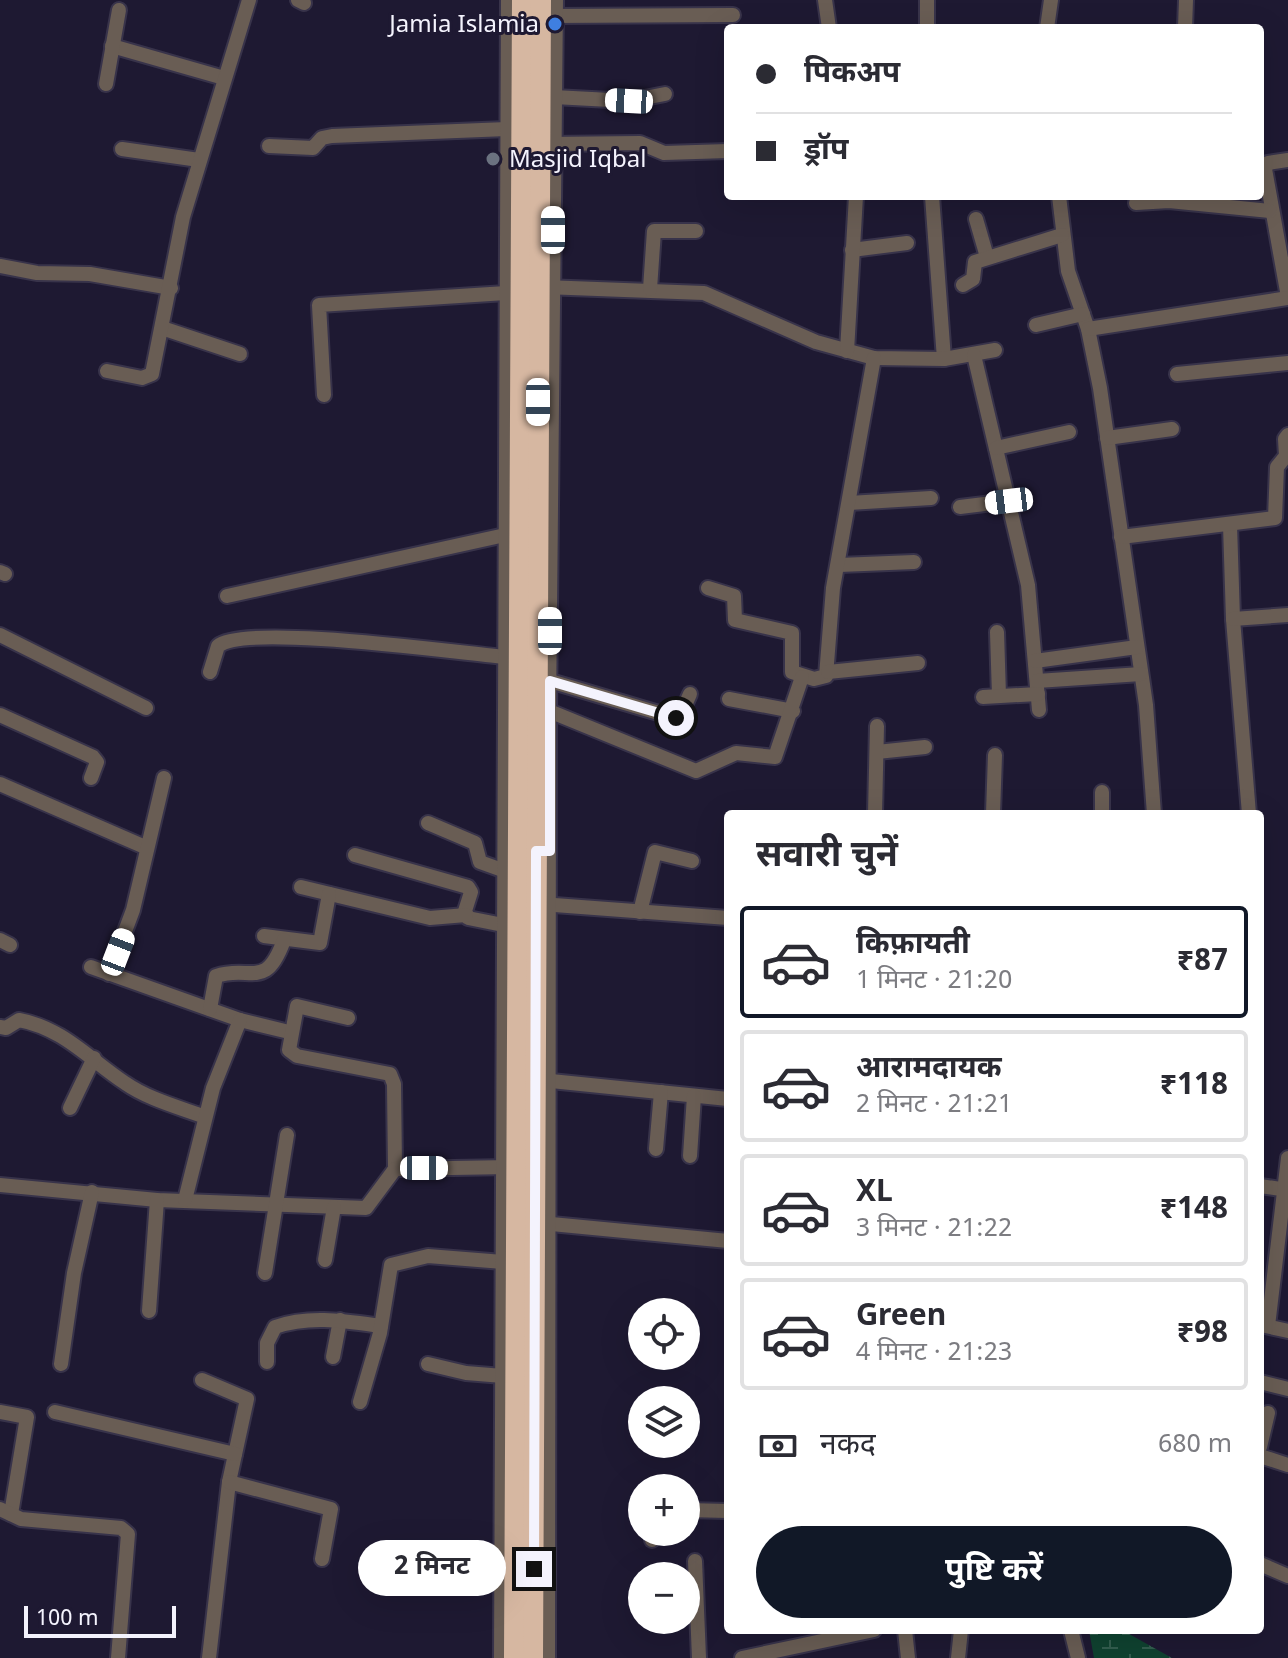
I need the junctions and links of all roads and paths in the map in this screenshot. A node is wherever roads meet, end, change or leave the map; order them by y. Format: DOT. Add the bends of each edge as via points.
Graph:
graph roads {
  1 [pos="249,0"];
  2 [pos="508,0"];
  3 [pos="522,0"];
  4 [pos="556,0"];
  5 [pos="825,0"];
  6 [pos="927,0"];
  7 [pos="1186,0"];
  8 [pos="1049,1"];
  9 [pos="119,10"];
  10 [pos="546,11"];
  11 [pos="733,15"];
  12 [pos="828,24"];
  13 [pos="927,24"];
  14 [pos="1047,24"];
  15 [pos="1185,24"];
  16 [pos="112,46"];
  17 [pos="224,78"];
  18 [pos="106,84"];
  19 [pos="547,91"];
  20 [pos="665,94"];
  21 [pos="507,129"];
  22 [pos="546,144"];
  23 [pos="269,146"];
  24 [pos="122,149"];
  25 [pos="724,151"];
  26 [pos="199,160"];
  27 [pos="1288,160"];
  28 [pos="856,200"];
  29 [pos="932,200"];
  30 [pos="1059,200"];
  31 [pos="1206,200"];
  32 [pos="1136,203"];
  33 [pos="1271,215"];
  34 [pos="1288,215"];
  35 [pos="976,219"];
  36 [pos="696,231"];
  37 [pos="1062,235"];
  38 [pos="907,243"];
  39 [pos="852,250"];
  40 [pos="987,257"];
  41 [pos="0,266"];
  42 [pos="963,285"];
  43 [pos="546,287"];
  44 [pos="171,288"];
  45 [pos="650,289"];
  46 [pos="506,293"];
  47 [pos="1288,297"];
  48 [pos="1083,314"];
  49 [pos="1036,325"];
  50 [pos="162,328"];
  51 [pos="1088,329"];
  52 [pos="995,350"];
  53 [pos="847,351"];
  54 [pos="240,354"];
  55 [pos="974,355"];
  56 [pos="874,358"];
  57 [pos="944,359"];
  58 [pos="1288,363"];
  59 [pos="107,371"];
  60 [pos="1177,374"];
  61 [pos="324,395"];
  62 [pos="1172,429"];
  63 [pos="1069,432"];
  64 [pos="1288,435"];
  65 [pos="1107,438"];
  66 [pos="996,448"];
  67 [pos="931,498"];
  68 [pos="1009,501"];
  69 [pos="849,503"];
  70 [pos="960,507"];
  71 [pos="1230,525"];
  72 [pos="505,535"];
  73 [pos="1121,537"];
  74 [pos="914,562"];
  75 [pos="839,565"];
  76 [pos="708,588"];
  77 [pos="227,596"];
  78 [pos="1288,615"];
  79 [pos="1233,619"];
  80 [pos="997,632"];
  81 [pos="0,635"];
  82 [pos="1137,647"];
  83 [pos="520,650"];
  84 [pos="1035,661"];
  85 [pos="918,663"];
  86 [pos="210,672"];
  87 [pos="828,672"];
  88 [pos="1141,674"];
  89 [pos="802,677"];
  90 [pos="550,681"];
  91 [pos="1037,687"];
  92 [pos="690,694"];
  93 [pos="729,699"];
  94 [pos="146,708"];
  95 [pos="1039,710"];
  96 [pos="549,711"];
  97 [pos="793,711"];
  98 [pos="0,715"];
  99 [pos="877,726"];
  100 [pos="925,747"];
  101 [pos="877,752"];
  102 [pos="995,755"];
  103 [pos="91,778"];
  104 [pos="164,778"];
  105 [pos="0,784"];
  106 [pos="1102,792"];
  107 [pos="875,810"];
  108 [pos="993,810"];
  109 [pos="1102,810"];
  110 [pos="1154,810"];
  111 [pos="1249,810"];
  112 [pos="428,823"];
  113 [pos="145,847"];
  114 [pos="543,851"];
  115 [pos="355,855"];
  116 [pos="692,861"];
  117 [pos="505,871"];
  118 [pos="301,887"];
  119 [pos="329,894"];
  120 [pos="544,904"];
  121 [pos="640,912"];
  122 [pos="466,915"];
  123 [pos="724,918"];
  124 [pos="511,926"];
  125 [pos="264,936"];
  126 [pos="284,940"];
  127 [pos="91,967"];
  128 [pos="109,974"];
  129 [pos="210,1009"];
  130 [pos="348,1018"];
  131 [pos="240,1020"];
  132 [pos="0,1027"];
  133 [pos="289,1032"];
  134 [pos="94,1058"];
  135 [pos="551,1081"];
  136 [pos="661,1092"];
  137 [pos="694,1096"];
  138 [pos="724,1099"];
  139 [pos="70,1108"];
  140 [pos="205,1117"];
  141 [pos="287,1135"];
  142 [pos="656,1149"];
  143 [pos="690,1156"];
  144 [pos="1288,1158"];
  145 [pos="510,1167"];
  146 [pos="395,1169"];
  147 [pos="0,1185"];
  148 [pos="1264,1186"];
  149 [pos="1287,1189"];
  150 [pos="92,1192"];
  151 [pos="157,1200"];
  152 [pos="185,1200"];
  153 [pos="273,1207"];
  154 [pos="334,1207"];
  155 [pos="544,1223"];
  156 [pos="724,1241"];
  157 [pos="325,1260"];
  158 [pos="503,1262"];
  159 [pos="1282,1267"];
  160 [pos="265,1273"];
  161 [pos="149,1311"];
  162 [pos="340,1320"];
  163 [pos="1264,1325"];
  164 [pos="381,1326"];
  165 [pos="1288,1331"];
  166 [pos="333,1357"];
  167 [pos="267,1362"];
  168 [pos="61,1364"];
  169 [pos="428,1364"];
  170 [pos="503,1376"];
  171 [pos="202,1380"];
  172 [pos="1264,1383"];
  173 [pos="1288,1389"];
  174 [pos="360,1402"];
  175 [pos="0,1412"];
  176 [pos="55,1412"];
  177 [pos="1268,1413"];
  178 [pos="1264,1430"];
  179 [pos="235,1454"];
  180 [pos="1264,1457"];
  181 [pos="1288,1465"];
  182 [pos="229,1482"];
  183 [pos="700,1510"];
  184 [pos="724,1511"];
  185 [pos="6,1512"];
  186 [pos="393,1551"];
  187 [pos="502,1552"];
  188 [pos="322,1559"];
  189 [pos="695,1561"];
  190 [pos="1264,1566"];
  191 [pos="541,1569"];
  192 [pos="1287,1577"];
  193 [pos="855,1634"];
  194 [pos="905,1634"];
  195 [pos="961,1634"];
  196 [pos="1072,1634"];
  197 [pos="118,1658"];
  198 [pos="209,1658"];
  199 [pos="501,1658"];
  200 [pos="514,1658"];
  201 [pos="533,1658"];
  202 [pos="548,1658"];
  203 [pos="699,1658"];
  204 [pos="743,1658"];
  205 [pos="908,1658"];
  206 [pos="958,1658"];
  207 [pos="1078,1658"];
  1 -- 17 [label="street"];
  2 -- 21 [label="street"];
  3 -- 83 [label="highway"];
  4 -- 10 [label="street"];
  5 -- 12 [label="street"];
  6 -- 13 [label="street"];
  7 -- 15 [label="street"];
  8 -- 14 [label="street"];
  9 -- 16 [label="street"];
  10 -- 11 [label="street"];
  10 -- 19 [label="highway"];
  16 -- 17 [label="street"];
  16 -- 18 [label="street"];
  17 -- 26 [label="street"];
  19 -- 20 [label="street" via="629,101"];
  19 -- 22 [label="highway"];
  21 -- 23 [label="street" via="332,136 313,148"];
  21 -- 46 [label="street"];
  22 -- 25 [label="street" via="640,143 664,153"];
  22 -- 43 [label="highway"];
  24 -- 26 [label="street"];
  26 -- 44 [label="street"];
  27 -- 33 [label="street" via="1266,165"];
  28 -- 39 [label="street"];
  29 -- 57 [label="street"];
  30 -- 37 [label="street"];
  31 -- 32 [label="street"];
  31 -- 33 [label="street"];
  33 -- 34 [label="street"];
  33 -- 47 [label="street"];
  35 -- 40 [label="street"];
  36 -- 45 [label="street" via="654,231"];
  37 -- 40 [label="street"];
  37 -- 48 [label="street"];
  38 -- 39 [label="street"];
  39 -- 53 [label="street"];
  40 -- 42 [label="street" via="973,263 973,279"];
  41 -- 44 [label="street"];
  43 -- 45 [label="street"];
  43 -- 83 [label="highway"];
  43 -- 90 [label="street"];
  44 -- 50 [label="street"];
  45 -- 53 [label="street" via="704,293 793,334"];
  46 -- 61 [label="street" via="319,305"];
  46 -- 72 [label="street"];
  47 -- 51 [label="street"];
  48 -- 49 [label="street"];
  48 -- 51 [label="street"];
  50 -- 54 [label="street"];
  50 -- 59 [label="street" via="150,377"];
  51 -- 65 [label="street"];
  52 -- 55 [label="street"];
  53 -- 56 [label="street"];
  55 -- 57 [label="street"];
  55 -- 66 [label="street"];
  56 -- 57 [label="street"];
  56 -- 69 [label="street"];
  58 -- 60 [label="street"];
  62 -- 65 [label="street"];
  63 -- 66 [label="street"];
  64 -- 71 [label="street" via="1286,456 1277,467 1276,517"];
  65 -- 73 [label="street"];
  66 -- 68 [label="street"];
  67 -- 69 [label="street"];
  68 -- 70 [label="street"];
  68 -- 84 [label="street" via="1028,585"];
  69 -- 75 [label="street"];
  71 -- 73 [label="street"];
  71 -- 79 [label="street"];
  72 -- 77 [label="street"];
  72 -- 83 [label="street"];
  73 -- 82 [label="street"];
  74 -- 75 [label="street"];
  75 -- 87 [label="street"];
  76 -- 89 [label="street" via="734,596 735,620 792,633 791,670"];
  78 -- 79 [label="street"];
  79 -- 111 [label="street"];
  80 -- 91 [label="street" via="991,696"];
  81 -- 94 [label="street"];
  82 -- 84 [label="street"];
  82 -- 88 [label="street"];
  83 -- 86 [label="street" via="271,638 221,642"];
  83 -- 114 [label="highway"];
  83 -- 117 [label="street"];
  83 -- 124 [label="highway"];
  84 -- 91 [label="street"];
  85 -- 87 [label="street"];
  87 -- 89 [label="street" via="820,679"];
  88 -- 91 [label="street"];
  88 -- 110 [label="street"];
  89 -- 97 [label="street"];
  90 -- 92 [label="street" via="679,719"];
  90 -- 96 [label="street"];
  91 -- 95 [label="street"];
  93 -- 97 [label="street"];
  96 -- 97 [label="street" via="696,771 736,753 775,757"];
  96 -- 114 [label="street"];
  98 -- 103 [label="street" via="93,757 97,762"];
  99 -- 101 [label="street"];
  100 -- 101 [label="street"];
  101 -- 107 [label="street"];
  102 -- 108 [label="street"];
  104 -- 113 [label="street"];
  105 -- 113 [label="street"];
  106 -- 109 [label="street"];
  112 -- 117 [label="street" via="475,843 480,862"];
  113 -- 128 [label="street" via="133,910"];
  114 -- 120 [label="highway"];
  115 -- 122 [label="street" via="469,887"];
  116 -- 121 [label="street" via="655,852"];
  117 -- 124 [label="street"];
  118 -- 119 [label="street"];
  119 -- 122 [label="street" via="430,918"];
  119 -- 126 [label="street" via="320,943"];
  120 -- 121 [label="street"];
  120 -- 135 [label="street"];
  120 -- 155 [label="highway" via="536,1128"];
  121 -- 123 [label="street"];
  122 -- 124 [label="street"];
  124 -- 145 [label="highway"];
  125 -- 126 [label="street"];
  126 -- 129 [label="street" via="265,970 216,976"];
  127 -- 128 [label="street"];
  128 -- 129 [label="street"];
  129 -- 131 [label="street"];
  130 -- 133 [label="street" via="298,1006"];
  131 -- 133 [label="street"];
  131 -- 140 [label="street"];
  132 -- 134 [label="street" via="26,1021 77,1044"];
  133 -- 146 [label="street" via="288,1047 294,1055 390,1074"];
  134 -- 139 [label="street"];
  134 -- 140 [label="street" via="136,1090"];
  135 -- 136 [label="street"];
  135 -- 155 [label="street"];
  136 -- 137 [label="street"];
  136 -- 142 [label="street"];
  137 -- 138 [label="street"];
  137 -- 143 [label="street"];
  140 -- 152 [label="street"];
  141 -- 153 [label="street"];
  144 -- 149 [label="street"];
  145 -- 146 [label="street"];
  145 -- 158 [label="street"];
  145 -- 200 [label="highway"];
  146 -- 154 [label="street" via="369,1207"];
  147 -- 150 [label="street"];
  148 -- 149 [label="street"];
  149 -- 159 [label="street"];
  150 -- 151 [label="street"];
  150 -- 168 [label="street"];
  151 -- 152 [label="street"];
  151 -- 161 [label="street"];
  152 -- 153 [label="street"];
  153 -- 154 [label="street"];
  153 -- 160 [label="street"];
  154 -- 157 [label="street"];
  155 -- 156 [label="street"];
  155 -- 191 [label="highway"];
  158 -- 164 [label="street" via="428,1256 398,1260 388,1271"];
  158 -- 170 [label="street"];
  159 -- 163 [label="street"];
  162 -- 164 [label="street"];
  162 -- 166 [label="street"];
  162 -- 167 [label="street" via="275,1327 267,1343"];
  163 -- 165 [label="street"];
  164 -- 174 [label="street"];
  169 -- 170 [label="street"];
  170 -- 187 [label="street"];
  171 -- 179 [label="street" via="247,1399"];
  172 -- 173 [label="street"];
  175 -- 185 [label="street" via="27,1417"];
  176 -- 179 [label="street"];
  177 -- 178 [label="street"];
  179 -- 182 [label="street"];
  180 -- 181 [label="street"];
  182 -- 188 [label="street" via="329,1507"];
  182 -- 198 [label="street"];
  183 -- 184 [label="street"];
  185 -- 197 [label="street" via="21,1519 121,1528 128,1534"];
  186 -- 187 [label="street"];
  187 -- 199 [label="street"];
  189 -- 203 [label="street"];
  190 -- 192 [label="street"];
  191 -- 201 [label="highway"];
  191 -- 202 [label="street"];
  193 -- 204 [label="street"];
  194 -- 205 [label="street"];
  195 -- 206 [label="street"];
  196 -- 207 [label="street"];
}
